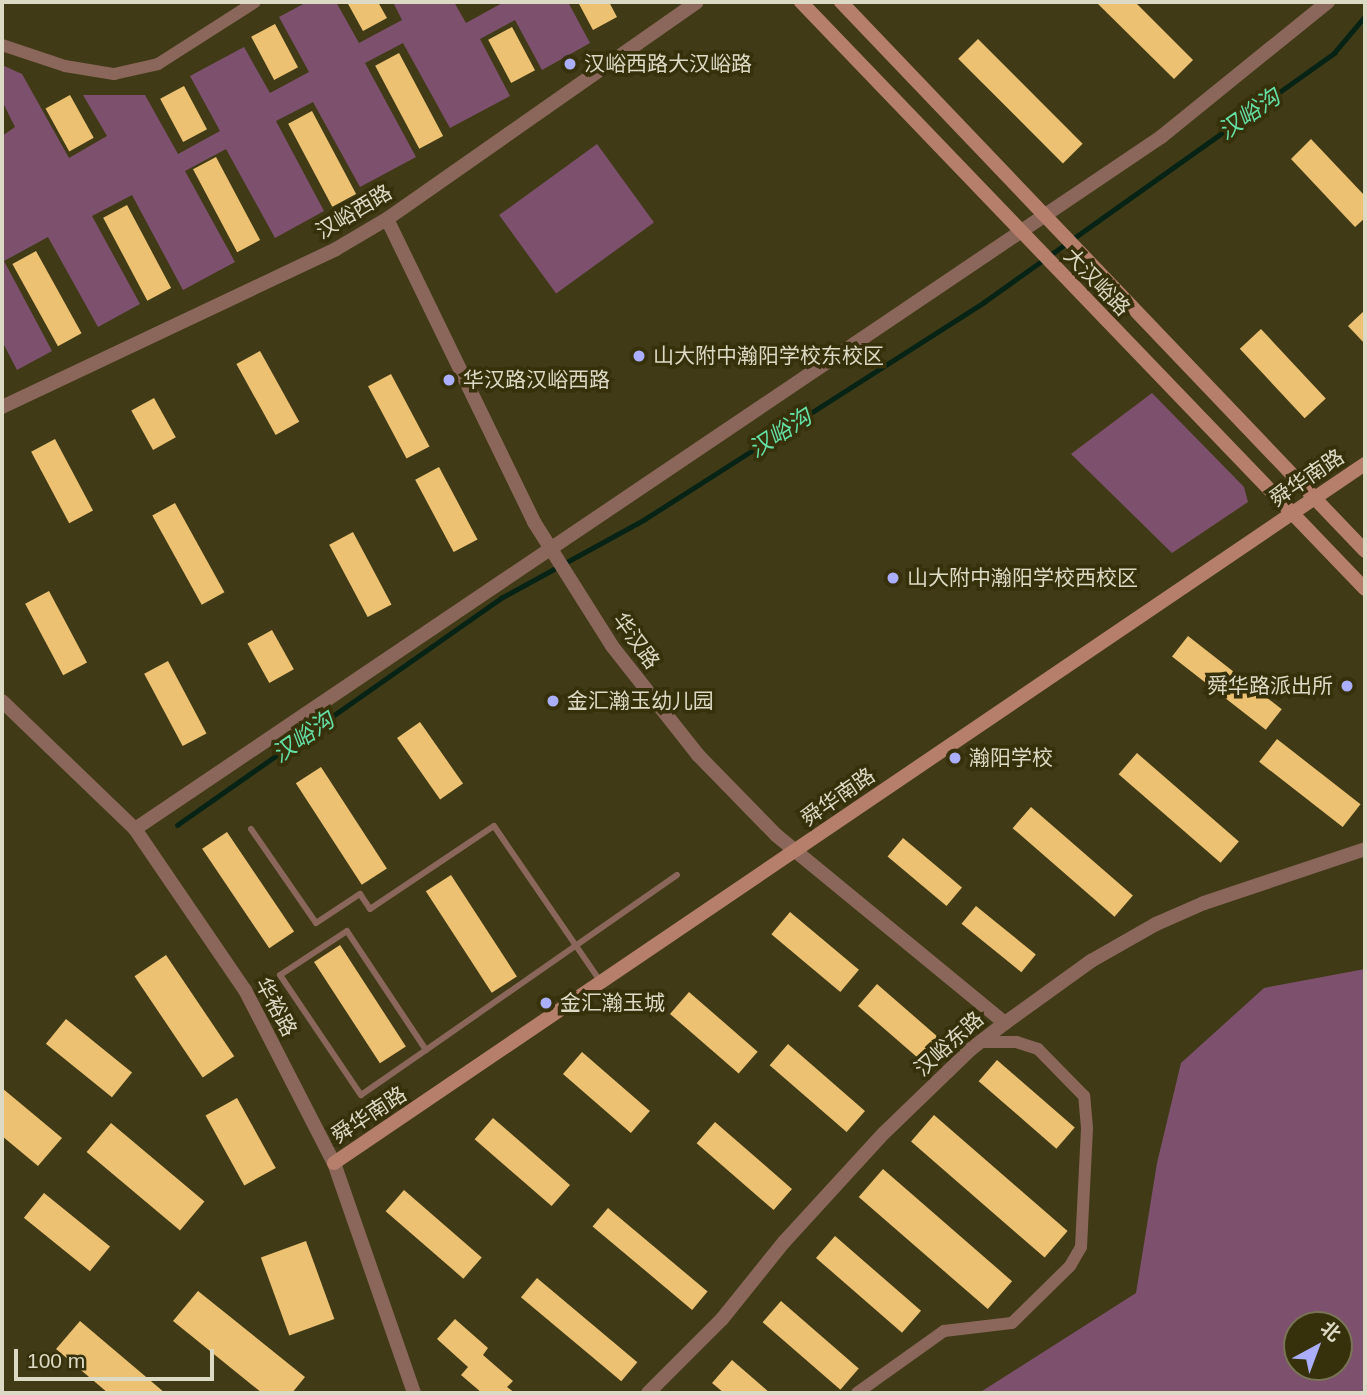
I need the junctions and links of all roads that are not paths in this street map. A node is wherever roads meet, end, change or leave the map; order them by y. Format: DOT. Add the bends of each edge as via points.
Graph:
graph roads {
  1 [pos="255,2"];
  2 [pos="801,2"];
  3 [pos="841,2"];
  4 [pos="1328,2"];
  5 [pos="691,3"];
  6 [pos="2,45"];
  7 [pos="1044,214"];
  8 [pos="387,219"];
  9 [pos="1018,230"];
  10 [pos="2,407"];
  11 [pos="1365,464"];
  12 [pos="1316,500"];
  13 [pos="1293,513"];
  14 [pos="548,548"];
  15 [pos="1365,551"];
  16 [pos="1365,589"];
  17 [pos="2,701"];
  18 [pos="135,829"];
  19 [pos="251,829"];
  20 [pos="1365,849"];
  21 [pos="795,852"];
  22 [pos="677,875"];
  23 [pos="576,946"];
  24 [pos="601,982"];
  25 [pos="1004,1023"];
  26 [pos="981,1042"];
  27 [pos="426,1050"];
  28 [pos="334,1163"];
  29 [pos="414,1393"];
  30 [pos="648,1393"];
  31 [pos="857,1393"];
  1 -- 6 [label="street" via="158,64 114,74 65,66"];
  2 -- 9 [label="main road, 大汉峪路"];
  3 -- 7 [label="main road, 大汉峪路"];
  4 -- 7 [label="street" via="1161,137"];
  5 -- 8 [label="street, 汉峪西路"];
  7 -- 9 [label="street"];
  7 -- 12 [label="main road, 大汉峪路"];
  8 -- 10 [label="street, 汉峪西路" via="336,249"];
  8 -- 14 [label="street, 华汉路"];
  9 -- 13 [label="main road, 大汉峪路"];
  9 -- 14 [label="street"];
  11 -- 12 [label="main road, 舜华南路"];
  12 -- 13 [label="main road, 舜华南路"];
  12 -- 15 [label="main road, 大汉峪路"];
  13 -- 16 [label="main road, 大汉峪路"];
  13 -- 21 [label="main road, 舜华南路"];
  14 -- 18 [label="street"];
  14 -- 21 [label="street, 华汉路" via="612,646 698,755"];
  17 -- 18 [label="street, 华裕路"];
  18 -- 28 [label="street, 华裕路" via="245,990"];
  19 -- 23 [label="lane" via="316,923 360,894 370,909 495,826"];
  20 -- 25 [label="street, 汉峪东路" via="1205,902 1156,924 1091,961"];
  21 -- 24 [label="main road, 舜华南路"];
  21 -- 25 [label="street, 华汉路"];
  22 -- 23 [label="lane"];
  23 -- 24 [label="lane"];
  23 -- 27 [label="lane"];
  24 -- 28 [label="main road, 舜华南路"];
  25 -- 26 [label="street, 汉峪东路"];
  26 -- 30 [label="street, 汉峪东路" via="884,1133 784,1242 722,1320"];
  26 -- 31 [label="street" via="1017,1042 1038,1049 1084,1096 1087,1128 1080,1247 1070,1266 1012,1322 944,1331"];
  27 -- 27 [label="lane" via="361,1095 280,975 347,931"];
  28 -- 29 [label="street, 华裕路"];
}
